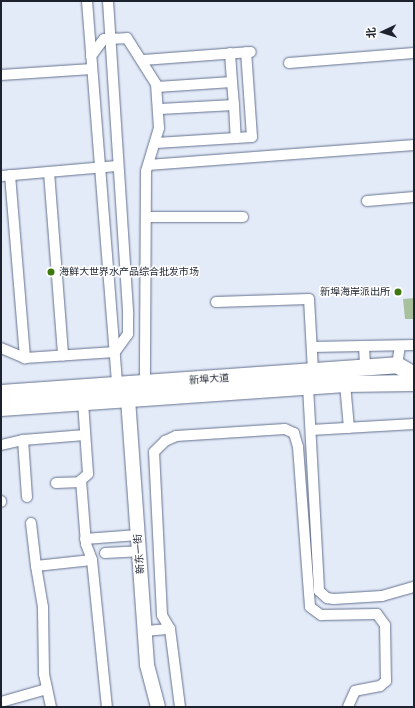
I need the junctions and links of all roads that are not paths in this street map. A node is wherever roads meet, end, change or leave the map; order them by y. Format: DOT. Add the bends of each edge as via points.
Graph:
graph roads {
  1 [pos="87,1"];
  2 [pos="108,1"];
  3 [pos="110,38"];
  4 [pos="230,53"];
  5 [pos="414,53"];
  6 [pos="91,56"];
  7 [pos="143,60"];
  8 [pos="290,63"];
  9 [pos="92,69"];
  10 [pos="1,75"];
  11 [pos="232,82"];
  12 [pos="157,87"];
  13 [pos="234,105"];
  14 [pos="160,109"];
  15 [pos="236,138"];
  16 [pos="156,143"];
  17 [pos="414,145"];
  18 [pos="148,165"];
  19 [pos="118,166"];
  20 [pos="100,168"];
  21 [pos="49,172"];
  22 [pos="6,176"];
  23 [pos="414,197"];
  24 [pos="367,201"];
  25 [pos="146,217"];
  26 [pos="243,217"];
  27 [pos="216,302"];
  28 [pos="414,345"];
  29 [pos="364,346"];
  30 [pos="400,346"];
  31 [pos="312,347"];
  32 [pos="1,348"];
  33 [pos="115,352"];
  34 [pos="63,355"];
  35 [pos="25,358"];
  36 [pos="397,365"];
  37 [pos="365,367"];
  38 [pos="313,370"];
  39 [pos="414,375"];
  40 [pos="145,383"];
  41 [pos="414,383"];
  42 [pos="117,384"];
  43 [pos="345,384"];
  44 [pos="308,386"];
  45 [pos="1,393"];
  46 [pos="128,399"];
  47 [pos="83,402"];
  48 [pos="1,408"];
  49 [pos="414,424"];
  50 [pos="349,428"];
  51 [pos="311,430"];
  52 [pos="85,435"];
  53 [pos="23,440"];
  54 [pos="1,445"];
  55 [pos="81,482"];
  56 [pos="56,483"];
  57 [pos="27,497"];
  58 [pos="31,523"];
  59 [pos="138,535"];
  60 [pos="85,539"];
  61 [pos="139,551"];
  62 [pos="105,553"];
  63 [pos="92,560"];
  64 [pos="36,566"];
  65 [pos="414,587"];
  66 [pos="170,629"];
  67 [pos="145,631"];
  68 [pos="47,689"];
  69 [pos="1,702"];
  70 [pos="51,707"];
  71 [pos="107,707"];
  72 [pos="158,707"];
  73 [pos="180,707"];
  74 [pos="348,707"];
  1 -- 6 [label="street"];
  2 -- 3 [label="street"];
  3 -- 6 [label="street" via="104,39"];
  3 -- 7 [label="street" via="127,38"];
  3 -- 19 [label="street"];
  4 -- 7 [label="street"];
  4 -- 11 [label="street"];
  4 -- 15 [label="street" via="249,52 252,137"];
  5 -- 8 [label="street"];
  6 -- 9 [label="street"];
  7 -- 12 [label="street"];
  9 -- 10 [label="street"];
  9 -- 20 [label="street"];
  11 -- 12 [label="street"];
  11 -- 13 [label="street"];
  12 -- 14 [label="street"];
  13 -- 14 [label="street"];
  13 -- 15 [label="street"];
  14 -- 16 [label="street"];
  15 -- 16 [label="street"];
  16 -- 18 [label="street"];
  17 -- 18 [label="street"];
  18 -- 25 [label="street"];
  19 -- 20 [label="street"];
  19 -- 33 [label="street" via="128,334"];
  20 -- 21 [label="street"];
  20 -- 33 [label="street"];
  21 -- 22 [label="street"];
  21 -- 34 [label="street"];
  22 -- 35 [label="street"];
  23 -- 24 [label="street"];
  25 -- 26 [label="street"];
  25 -- 40 [label="street"];
  27 -- 31 [label="street" via="309,299"];
  28 -- 30 [label="street"];
  29 -- 30 [label="street"];
  29 -- 31 [label="street"];
  29 -- 37 [label="street"];
  30 -- 36 [label="street"];
  31 -- 38 [label="street"];
  32 -- 35 [label="street"];
  33 -- 34 [label="street"];
  33 -- 42 [label="street"];
  34 -- 35 [label="street"];
  36 -- 37 [label="main road, 新埠大道"];
  36 -- 39 [label="main road"];
  37 -- 38 [label="main road, 新埠大道"];
  38 -- 40 [label="main road, 新埠大道"];
  40 -- 42 [label="main road, 新埠大道"];
  41 -- 43 [label="main road, 新埠大道"];
  42 -- 45 [label="main road, 新埠大道"];
  43 -- 44 [label="main road, 新埠大道"];
  43 -- 50 [label="street"];
  44 -- 46 [label="main road, 新埠大道"];
  44 -- 51 [label="street"];
  46 -- 47 [label="main road, 新埠大道"];
  46 -- 59 [label="street, 新东一街"];
  47 -- 48 [label="main road, 新埠大道"];
  47 -- 52 [label="street"];
  49 -- 50 [label="street"];
  50 -- 51 [label="street"];
  51 -- 65 [label="street" via="319,591 327,598 334,599 382,596"];
  52 -- 53 [label="street"];
  52 -- 55 [label="street" via="88,474"];
  53 -- 54 [label="street"];
  53 -- 57 [label="street"];
  55 -- 56 [label="street"];
  55 -- 60 [label="street"];
  58 -- 64 [label="street"];
  59 -- 60 [label="street"];
  59 -- 61 [label="street, 新东一街"];
  60 -- 63 [label="street"];
  61 -- 62 [label="street"];
  61 -- 67 [label="street, 新东一街"];
  63 -- 64 [label="street"];
  63 -- 71 [label="street"];
  64 -- 68 [label="street" via="43,607"];
  66 -- 67 [label="street"];
  66 -- 73 [label="street"];
  66 -- 74 [label="street" via="162,615 154,452 164,441 176,436 290,430 298,447 310,607 321,615 377,614 382,618 386,630 386,681 380,686 355,691"];
  67 -- 72 [label="street, 新东一街" via="147,665"];
  68 -- 69 [label="street"];
  68 -- 70 [label="street"];
}
